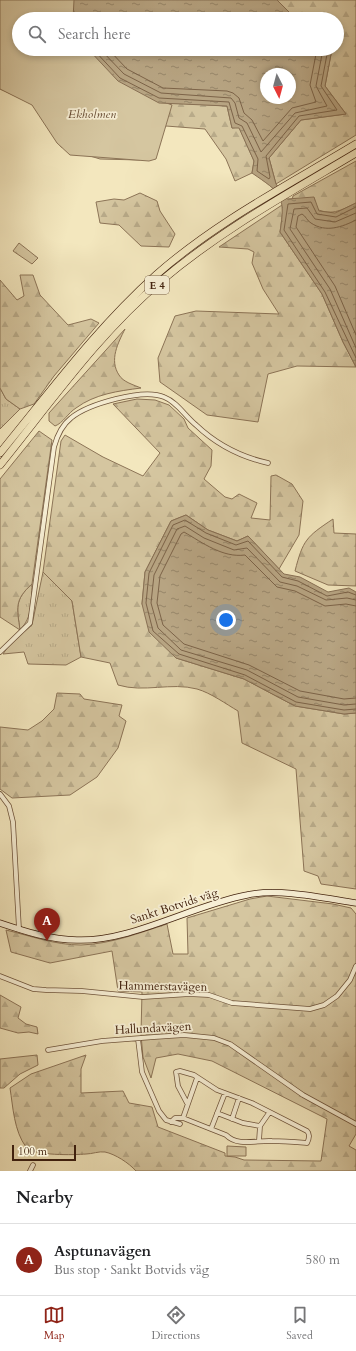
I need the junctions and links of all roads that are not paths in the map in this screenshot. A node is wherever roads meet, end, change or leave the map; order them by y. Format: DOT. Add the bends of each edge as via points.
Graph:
graph roads {
  1 [pos="356,144"];
  2 [pos="356,153"];
  3 [pos="0,453"];
  4 [pos="268,463"];
  5 [pos="0,465"];
  6 [pos="0,652"];
  7 [pos="0,794"];
  8 [pos="356,903"];
  9 [pos="0,923"];
  10 [pos="19,929"];
  11 [pos="356,966"];
  12 [pos="0,976"];
  13 [pos="138,1039"];
  14 [pos="48,1050"];
  15 [pos="198,1078"];
  16 [pos="225,1093"];
  17 [pos="239,1098"];
  18 [pos="187,1103"];
  19 [pos="217,1113"];
  20 [pos="269,1113"];
  21 [pos="183,1118"];
  22 [pos="232,1119"];
  23 [pos="171,1122"];
  24 [pos="180,1124"];
  25 [pos="356,1124"];
  26 [pos="260,1126"];
  27 [pos="211,1129"];
  28 [pos="260,1141"];
  29 [pos="33,1165"];
  30 [pos="30,1171"];
  1 -- 3 [label="highway, E 4" via="217,228 157,275 98,333"];
  2 -- 5 [label="highway, E 4" via="221,235 161,281 103,338"];
  4 -- 6 [label="street" via="237,454 216,441 196,426 178,406 162,396 130,395 93,406 70,418 54,447 30,623"];
  7 -- 10 [label="street" via="9,806 13,822"];
  8 -- 10 [label="main road, Sankt Botvids väg" via="260,893 236,897 104,938 66,940"];
  9 -- 10 [label="main road, Sankt Botvids väg"];
  11 -- 12 [label="street, Hammerstavägen" via="350,980 337,996 324,1005 310,1008 232,1003 209,995 143,997 33,989"];
  13 -- 14 [label="street, Hallundavägen" via="102,1041"];
  13 -- 23 [label="street" via="142,1072 159,1111"];
  13 -- 25 [label="street, Hallundavägen" via="184,1035 222,1040 303,1095"];
  15 -- 16 [label="street"];
  15 -- 18 [label="street"];
  15 -- 18 [label="street" via="185,1072 176,1072 178,1086"];
  16 -- 17 [label="street"];
  16 -- 19 [label="street"];
  17 -- 20 [label="street"];
  17 -- 22 [label="street"];
  18 -- 21 [label="street"];
  19 -- 22 [label="street"];
  19 -- 27 [label="street"];
  20 -- 26 [label="street"];
  20 -- 28 [label="street" via="307,1131 308,1140 307,1143"];
  21 -- 23 [label="street" via="175,1118"];
  21 -- 27 [label="street"];
  22 -- 26 [label="street"];
  23 -- 24 [label="street"];
  26 -- 28 [label="street"];
  27 -- 28 [label="street" via="230,1139"];
  29 -- 30 [label="street"];
}
